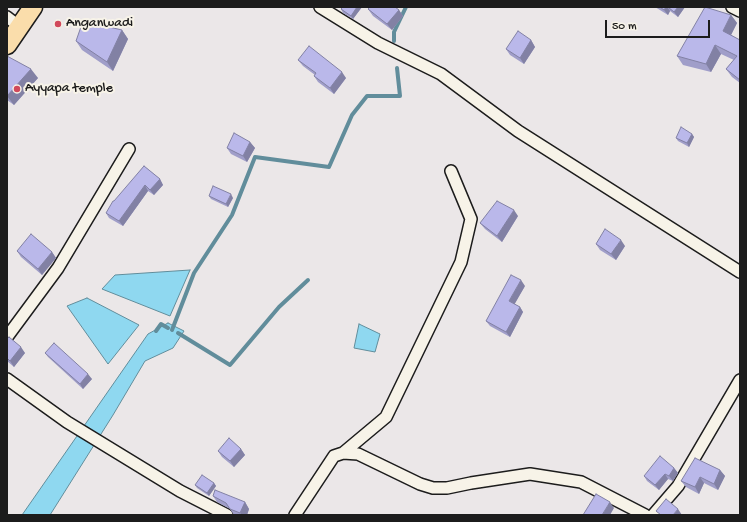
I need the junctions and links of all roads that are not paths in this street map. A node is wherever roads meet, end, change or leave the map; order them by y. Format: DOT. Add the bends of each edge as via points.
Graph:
graph roads {
  1 [pos="33,7"];
  2 [pos="320,7"];
  3 [pos="732,7"];
  4 [pos="740,11"];
  5 [pos="13,22"];
  6 [pos="7,46"];
  7 [pos="129,149"];
  8 [pos="451,171"];
  9 [pos="740,272"];
  10 [pos="7,337"];
  11 [pos="7,379"];
  12 [pos="740,380"];
  13 [pos="343,453"];
  14 [pos="227,515"];
  15 [pos="295,515"];
  16 [pos="645,515"];
  17 [pos="654,515"];
  1 -- 5 [label="main road"];
  2 -- 9 [label="street" via="378,43 441,74 518,131"];
  3 -- 4 [label="street"];
  5 -- 6 [label="main road"];
  7 -- 10 [label="street" via="84,228"];
  8 -- 13 [label="street" via="471,219 461,262 386,417"];
  11 -- 14 [label="street" via="67,422 180,491"];
  12 -- 17 [label="street" via="678,486"];
  13 -- 15 [label="street" via="334,456"];
  13 -- 16 [label="street" via="358,454 420,484 434,488 530,474 581,482"];
}
